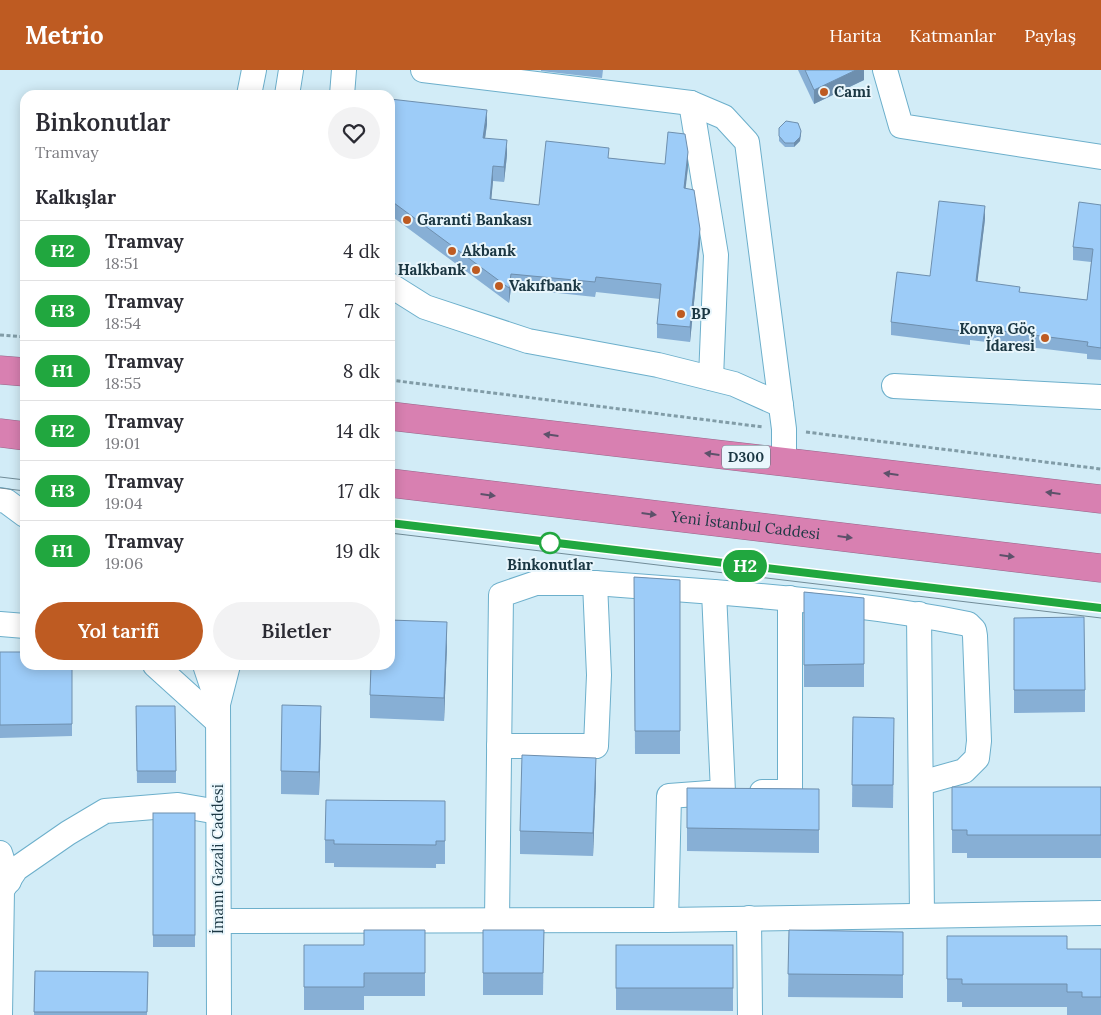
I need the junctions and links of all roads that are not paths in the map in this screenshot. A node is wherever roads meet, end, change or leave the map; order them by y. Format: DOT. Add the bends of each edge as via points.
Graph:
graph roads {
  1 [pos="254,70"];
  2 [pos="291,70"];
  3 [pos="344,70"];
  4 [pos="423,70"];
  5 [pos="884,70"];
  6 [pos="250,90"];
  7 [pos="288,90"];
  8 [pos="342,90"];
  9 [pos="691,103"];
  10 [pos="1101,157"];
  11 [pos="395,288"];
  12 [pos="711,378"];
  13 [pos="894,386"];
  14 [pos="1101,397"];
  15 [pos="781,405"];
  16 [pos="395,415"];
  17 [pos="784,462"];
  18 [pos="395,484"];
  19 [pos="439,490"];
  20 [pos="395,497"];
  21 [pos="1101,499"];
  22 [pos="0,500"];
  23 [pos="20,512"];
  24 [pos="1101,568"];
  25 [pos="595,583"];
  26 [pos="714,592"];
  27 [pos="790,598"];
  28 [pos="919,614"];
  29 [pos="0,624"];
  30 [pos="20,626"];
  31 [pos="162,670"];
  32 [pos="206,670"];
  33 [pos="227,670"];
  34 [pos="218,713"];
  35 [pos="499,746"];
  36 [pos="921,782"];
  37 [pos="723,792"];
  38 [pos="218,812"];
  39 [pos="0,853"];
  40 [pos="9,881"];
  41 [pos="1101,913"];
  42 [pos="922,915"];
  43 [pos="749,918"];
  44 [pos="497,920"];
  45 [pos="666,920"];
  46 [pos="218,921"];
  47 [pos="1,936"];
  48 [pos="0,1015"];
  49 [pos="219,1015"];
  50 [pos="750,1015"];
  1 -- 6 [label="street"];
  2 -- 7 [label="street"];
  3 -- 8 [label="street"];
  4 -- 9 [label="street"];
  5 -- 10 [label="street" via="901,126"];
  9 -- 12 [label="street" via="716,256"];
  9 -- 15 [label="street" via="724,117 747,142"];
  11 -- 12 [label="street" via="425,307 528,341"];
  12 -- 15 [label="street" via="734,384"];
  13 -- 14 [label="street"];
  15 -- 17 [label="street"];
  17 -- 16 [label="highway, D300, one-way"];
  21 -- 17 [label="highway, D300, one-way"];
  18 -- 19 [label="highway, Yeni İstanbul Caddesi"];
  19 -- 20 [label="street"];
  19 -- 24 [label="highway, Yeni İstanbul Caddesi, one-way"];
  22 -- 23 [label="street"];
  25 -- 26 [label="street"];
  25 -- 35 [label="street" via="536,583 501,595"];
  25 -- 35 [label="street" via="599,675 596,746"];
  26 -- 27 [label="street"];
  26 -- 37 [label="street"];
  27 -- 28 [label="street"];
  27 -- 37 [label="street" via="790,792"];
  28 -- 36 [label="street"];
  28 -- 36 [label="street" via="968,624 974,630 979,741 977,758 964,771"];
  29 -- 30 [label="street"];
  31 -- 34 [label="street"];
  32 -- 34 [label="street"];
  33 -- 34 [label="street"];
  34 -- 38 [label="street, İmamı Gazali Caddesi"];
  35 -- 44 [label="street"];
  36 -- 42 [label="street"];
  37 -- 45 [label="street" via="669,796"];
  38 -- 40 [label="street" via="178,805 105,811 16,869"];
  38 -- 46 [label="street, İmamı Gazali Caddesi"];
  39 -- 40 [label="street"];
  40 -- 47 [label="street" via="2,890"];
  41 -- 42 [label="street"];
  42 -- 43 [label="street"];
  43 -- 45 [label="street"];
  43 -- 50 [label="street"];
  44 -- 45 [label="street"];
  44 -- 46 [label="street"];
  46 -- 49 [label="street, İmamı Gazali Caddesi"];
  47 -- 48 [label="street"];
}
